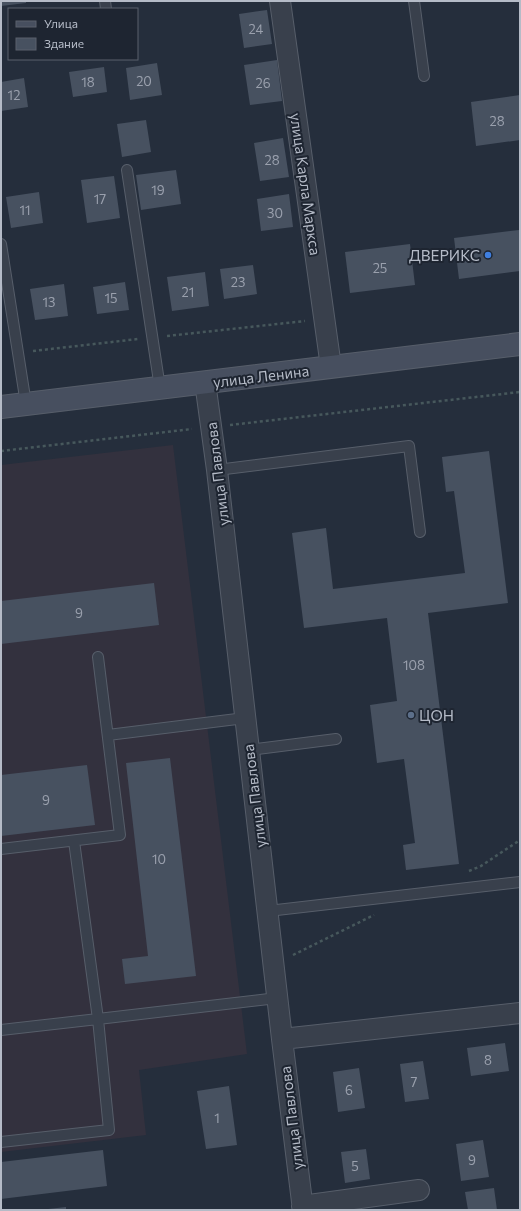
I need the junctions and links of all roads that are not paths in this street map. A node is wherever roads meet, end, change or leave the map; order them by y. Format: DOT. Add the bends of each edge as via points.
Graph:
graph roads {
  1 [pos="280,1"];
  2 [pos="414,1"];
  3 [pos="424,76"];
  4 [pos="127,170"];
  5 [pos="1,244"];
  6 [pos="520,344"];
  7 [pos="331,367"];
  8 [pos="205,382"];
  9 [pos="160,388"];
  10 [pos="26,404"];
  11 [pos="1,407"];
  12 [pos="217,470"];
  13 [pos="420,532"];
  14 [pos="98,657"];
  15 [pos="245,718"];
  16 [pos="108,735"];
  17 [pos="336,739"];
  18 [pos="249,750"];
  19 [pos="74,841"];
  20 [pos="1,849"];
  21 [pos="520,882"];
  22 [pos="268,911"];
  23 [pos="277,998"];
  24 [pos="520,1013"];
  25 [pos="98,1019"];
  26 [pos="1,1030"];
  27 [pos="282,1039"];
  28 [pos="1,1142"];
  29 [pos="419,1190"];
  30 [pos="302,1208"];
  1 -- 7 [label="street, улица Карла Маркса"];
  2 -- 3 [label="lane"];
  4 -- 9 [label="lane"];
  5 -- 10 [label="lane"];
  6 -- 7 [label="street, улица Ленина"];
  7 -- 8 [label="street, улица Ленина"];
  8 -- 9 [label="street, улица Ленина"];
  8 -- 12 [label="street, улица Павлова"];
  9 -- 10 [label="street, улица Ленина"];
  10 -- 11 [label="street, улица Ленина"];
  12 -- 13 [label="lane" via="409,446"];
  12 -- 15 [label="street, улица Павлова"];
  14 -- 16 [label="lane"];
  15 -- 16 [label="lane"];
  15 -- 18 [label="street, улица Павлова"];
  16 -- 19 [label="lane" via="120,835"];
  17 -- 18 [label="lane"];
  18 -- 22 [label="street, улица Павлова"];
  19 -- 20 [label="lane"];
  19 -- 25 [label="lane"];
  21 -- 22 [label="lane"];
  22 -- 23 [label="street, улица Павлова"];
  23 -- 25 [label="lane"];
  23 -- 27 [label="street, улица Павлова"];
  24 -- 27 [label="street"];
  25 -- 26 [label="lane"];
  25 -- 28 [label="lane" via="109,1130"];
  27 -- 30 [label="street, улица Павлова"];
  29 -- 30 [label="street"];
}
